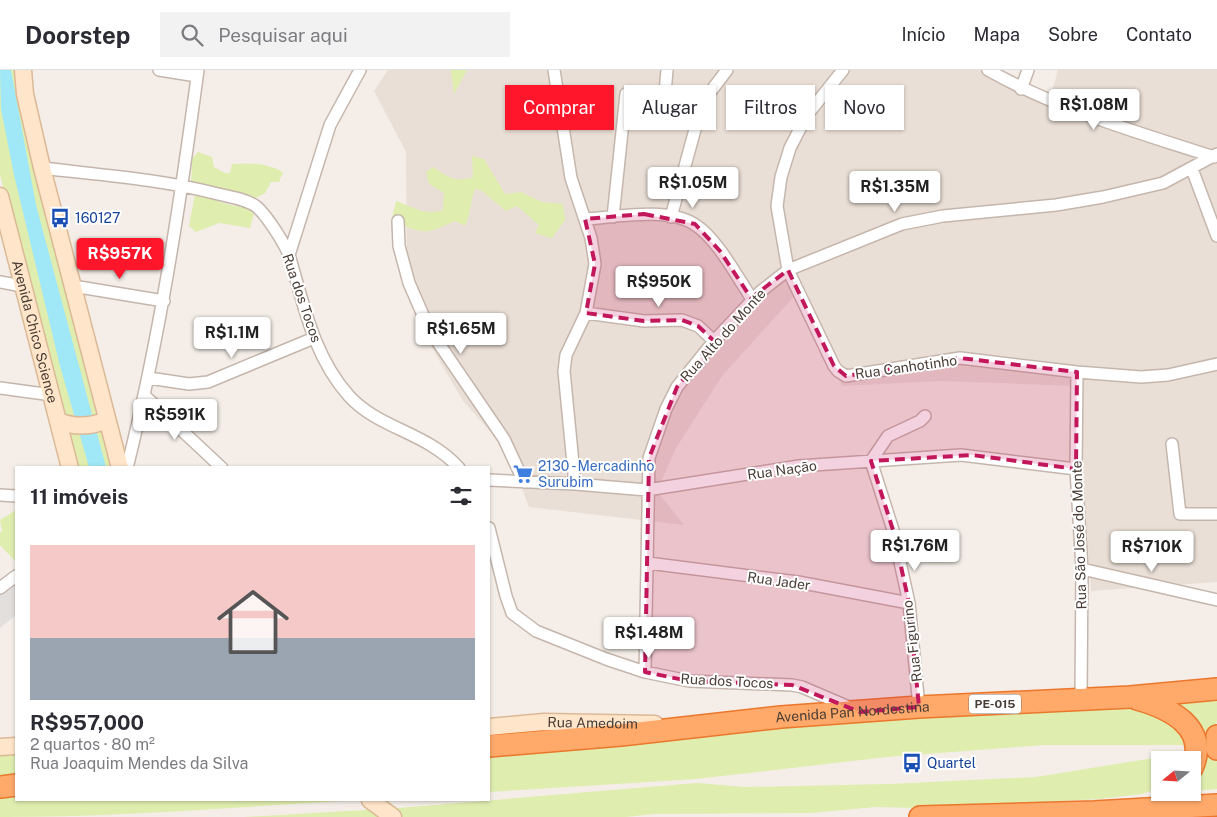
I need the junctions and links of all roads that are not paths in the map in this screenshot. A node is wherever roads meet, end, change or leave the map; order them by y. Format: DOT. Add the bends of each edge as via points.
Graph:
graph roads {
  1 [pos="23,70"];
  2 [pos="159,70"];
  3 [pos="360,70"];
  4 [pos="554,70"];
  5 [pos="667,70"];
  6 [pos="727,70"];
  7 [pos="843,70"];
  8 [pos="988,70"];
  9 [pos="1028,70"];
  10 [pos="197,73"];
  11 [pos="665,85"];
  12 [pos="716,85"];
  13 [pos="1021,89"];
  14 [pos="624,114"];
  15 [pos="696,130"];
  16 [pos="1216,155"];
  17 [pos="42,168"];
  18 [pos="1192,169"];
  19 [pos="182,185"];
  20 [pos="0,196"];
  21 [pos="672,216"];
  22 [pos="614,217"];
  23 [pos="585,219"];
  24 [pos="398,221"];
  25 [pos="1217,236"];
  26 [pos="289,255"];
  27 [pos="788,270"];
  28 [pos="0,282"];
  29 [pos="22,286"];
  30 [pos="73,286"];
  31 [pos="164,300"];
  32 [pos="752,300"];
  33 [pos="586,313"];
  34 [pos="314,338"];
  35 [pos="714,341"];
  36 [pos="1217,364"];
  37 [pos="1077,372"];
  38 [pos="149,378"];
  39 [pos="0,388"];
  40 [pos="52,395"];
  41 [pos="145,396"];
  42 [pos="925,416"];
  43 [pos="107,420"];
  44 [pos="65,423"];
  45 [pos="1172,444"];
  46 [pos="871,461"];
  47 [pos="70,466"];
  48 [pos="119,466"];
  49 [pos="128,466"];
  50 [pos="220,466"];
  51 [pos="457,466"];
  52 [pos="1076,469"];
  53 [pos="490,480"];
  54 [pos="524,482"];
  55 [pos="576,484"];
  56 [pos="647,490"];
  57 [pos="0,495"];
  58 [pos="15,496"];
  59 [pos="1217,514"];
  60 [pos="490,532"];
  61 [pos="648,563"];
  62 [pos="1082,569"];
  63 [pos="15,577"];
  64 [pos="0,588"];
  65 [pos="1217,600"];
  66 [pos="909,603"];
  67 [pos="645,672"];
  68 [pos="1217,689"];
  69 [pos="1130,697"];
  70 [pos="1080,698"];
  71 [pos="919,707"];
  72 [pos="860,712"];
  73 [pos="490,716"];
  74 [pos="544,722"];
  75 [pos="698,725"];
  76 [pos="490,727"];
  77 [pos="1217,736"];
  78 [pos="497,745"];
  79 [pos="15,746"];
  80 [pos="0,747"];
  81 [pos="1217,749"];
  82 [pos="1198,751"];
  83 [pos="15,785"];
  84 [pos="0,787"];
  85 [pos="1151,795"];
  86 [pos="371,801"];
  87 [pos="1217,805"];
  88 [pos="1090,812"];
  89 [pos="393,817"];
  90 [pos="920,817"];
  1 -- 17 [label="main road" via="25,94"];
  2 -- 10 [label="street"];
  3 -- 26 [label="street" via="330,125"];
  4 -- 23 [label="street" via="571,178"];
  5 -- 11 [label="street"];
  6 -- 12 [label="street"];
  7 -- 27 [label="street, Rua Canhotinho" via="807,115 790,148 781,177 777,206"];
  8 -- 13 [label="street"];
  9 -- 13 [label="street"];
  10 -- 19 [label="street"];
  13 -- 16 [label="street" via="1084,114"];
  14 -- 22 [label="street"];
  15 -- 21 [label="street"];
  16 -- 18 [label="street, Rua Alto do Monte"];
  17 -- 19 [label="street, Rua dos Tocos"];
  17 -- 30 [label="main road"];
  18 -- 25 [label="street"];
  18 -- 27 [label="street, Rua Alto do Monte" via="1162,183 1103,196 922,219"];
  19 -- 26 [label="street, Rua dos Tocos" via="256,207"];
  19 -- 31 [label="street"];
  20 -- 29 [label="main road, Avenida Chico Science"];
  21 -- 22 [label="street"];
  21 -- 32 [label="street" via="695,224 705,233"];
  22 -- 23 [label="street"];
  23 -- 33 [label="street" via="595,264"];
  24 -- 54 [label="street" via="399,246 409,283 429,329 504,439"];
  26 -- 34 [label="street, Rua dos Tocos"];
  27 -- 32 [label="street, Rua Alto do Monte"];
  27 -- 37 [label="street, Rua Canhotinho" via="834,366 846,376 960,358"];
  28 -- 29 [label="street"];
  29 -- 40 [label="main road, Avenida Chico Science"];
  30 -- 31 [label="street"];
  30 -- 43 [label="main road"];
  31 -- 38 [label="street"];
  32 -- 35 [label="street, Rua Alto do Monte"];
  33 -- 35 [label="street" via="644,321 688,321"];
  33 -- 55 [label="street" via="566,355 564,371"];
  34 -- 38 [label="street" via="208,382 189,384"];
  34 -- 51 [label="street, Rua dos Tocos" via="330,371 349,396 382,420 435,446"];
  35 -- 56 [label="street, Rua Alto do Monte" via="677,387 666,409 649,458"];
  36 -- 37 [label="street, Rua Canhotinho" via="1168,376"];
  37 -- 52 [label="street, Rua São José do Monte"];
  38 -- 41 [label="street"];
  39 -- 40 [label="street"];
  40 -- 44 [label="main road, Avenida Chico Science"];
  41 -- 49 [label="street"];
  41 -- 50 [label="street"];
  42 -- 46 [label="street" via="920,422 888,436"];
  43 -- 44 [label="main road" via="90,426"];
  43 -- 48 [label="main road"];
  44 -- 47 [label="main road, Avenida Chico Science"];
  45 -- 59 [label="street" via="1180,514"];
  46 -- 52 [label="street, Rua Nação" via="972,455"];
  46 -- 56 [label="street, Rua Nação" via="799,466"];
  46 -- 66 [label="street, Rua Figurino" via="893,530"];
  52 -- 62 [label="street, Rua São José do Monte"];
  53 -- 54 [label="street, Rua Nação"];
  54 -- 55 [label="street, Rua Nação"];
  55 -- 56 [label="street, Rua Nação"];
  56 -- 61 [label="street, Rua Alto do Monte"];
  57 -- 58 [label="street"];
  60 -- 67 [label="street, Rua dos Tocos" via="512,613 536,631"];
  61 -- 66 [label="street, Rua Jader" via="798,582"];
  61 -- 67 [label="street, Rua Alto do Monte"];
  62 -- 65 [label="street"];
  62 -- 70 [label="street, Rua São José do Monte"];
  63 -- 64 [label="street"];
  66 -- 71 [label="street, Rua Figurino"];
  67 -- 72 [label="street, Rua dos Tocos" via="689,680 792,685"];
  68 -- 69 [label="highway, Avenida Pan Nordestina / PE-015"];
  69 -- 70 [label="highway, Avenida Pan Nordestina / PE-015"];
  69 -- 82 [label="highway" via="1170,711 1184,722 1194,736"];
  70 -- 71 [label="highway, Avenida Pan Nordestina / PE-015"];
  71 -- 72 [label="highway, Avenida Pan Nordestina / PE-015"];
  72 -- 75 [label="highway, Avenida Pan Nordestina / PE-015"];
  73 -- 74 [label="main road"];
  74 -- 75 [label="main road, Rua Amedoim"];
  74 -- 76 [label="main road, Rua Amedoim"];
  75 -- 78 [label="highway, Avenida Pan Nordestina / PE-015"];
  77 -- 81 [label="highway"];
  79 -- 80 [label="main road"];
  83 -- 84 [label="highway"];
  85 -- 88 [label="highway"];
  86 -- 89 [label="main road"];
  87 -- 88 [label="highway"];
  88 -- 90 [label="highway"];
}
